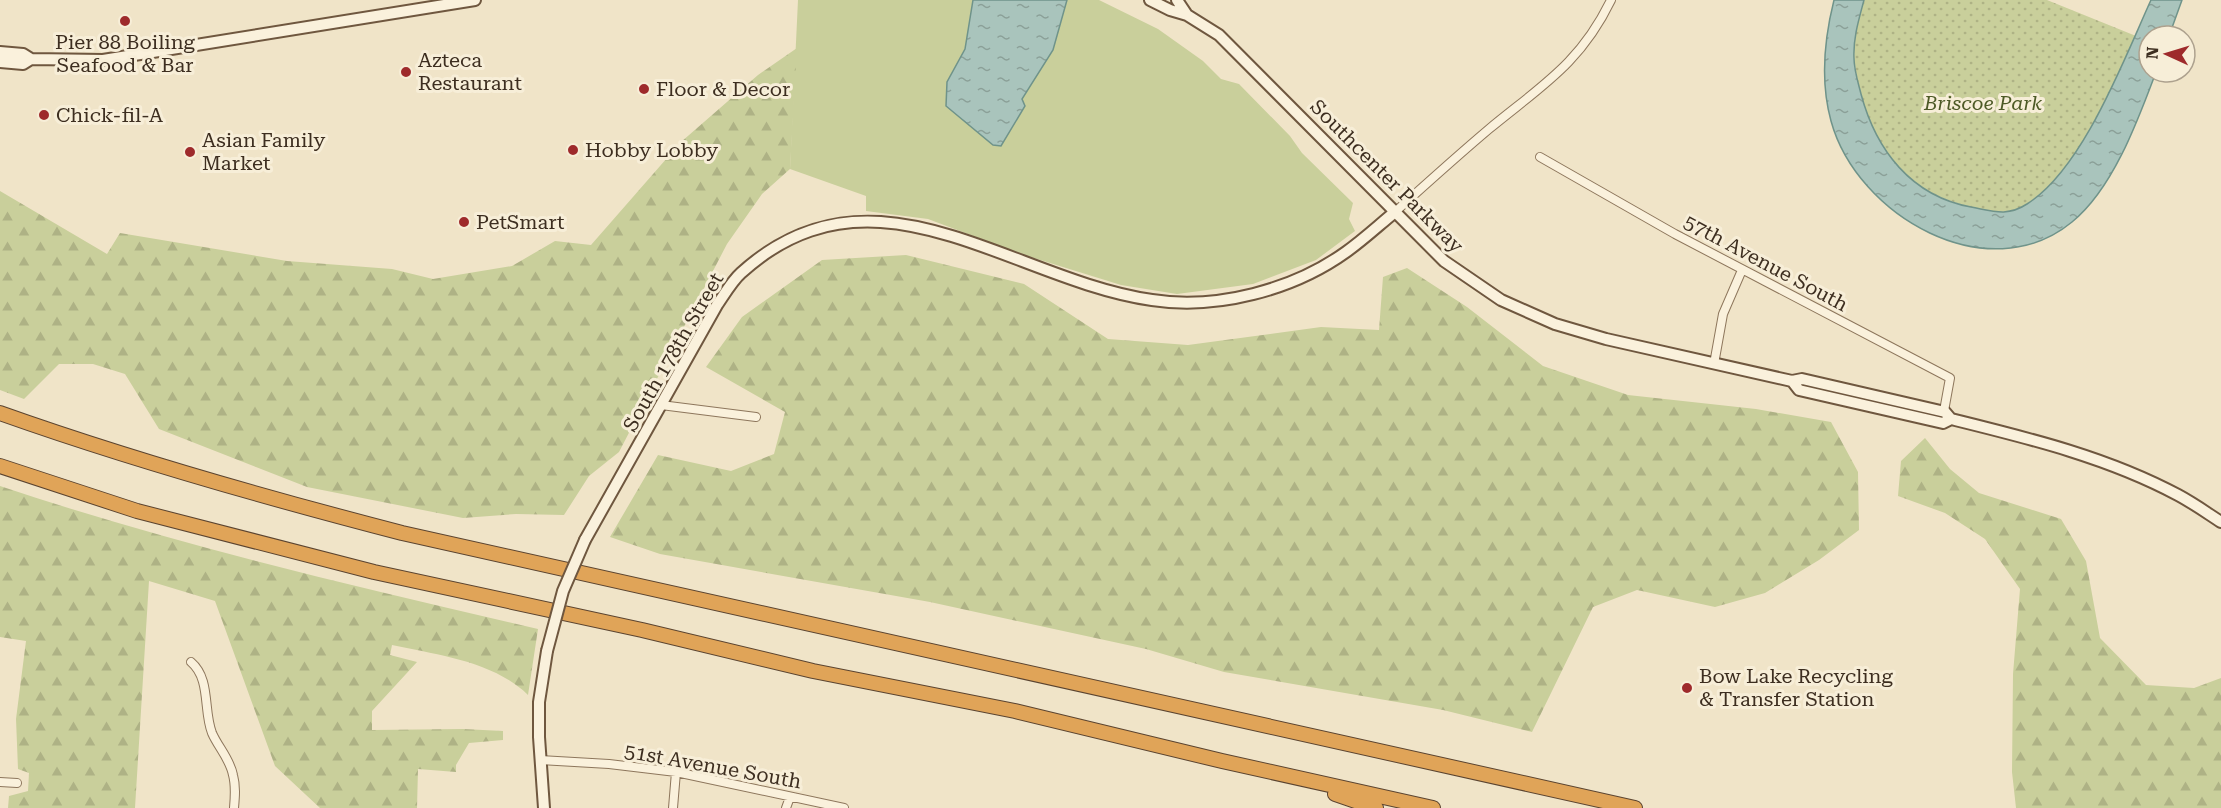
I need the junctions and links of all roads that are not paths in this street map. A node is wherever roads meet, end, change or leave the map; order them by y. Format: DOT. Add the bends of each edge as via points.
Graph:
graph roads {
  1 [pos="475,0"];
  2 [pos="1150,0"];
  3 [pos="1176,0"];
  4 [pos="1611,0"];
  5 [pos="1187,15"];
  6 [pos="0,52"];
  7 [pos="31,59"];
  8 [pos="0,62"];
  9 [pos="1540,157"];
  10 [pos="1395,212"];
  11 [pos="1742,270"];
  12 [pos="1714,364"];
  13 [pos="661,405"];
  14 [pos="0,412"];
  15 [pos="1947,415"];
  16 [pos="756,417"];
  17 [pos="0,466"];
  18 [pos="2221,522"];
  19 [pos="191,662"];
  20 [pos="540,760"];
  21 [pos="676,772"];
  22 [pos="1271,772"];
  23 [pos="0,782"];
  24 [pos="17,783"];
  25 [pos="790,797"];
  26 [pos="1613,803"];
  27 [pos="234,808"];
  28 [pos="544,808"];
  29 [pos="673,808"];
  30 [pos="786,808"];
  31 [pos="844,808"];
  32 [pos="1376,808"];
  33 [pos="1433,808"];
  34 [pos="1635,808"];
  35 [pos="1646,808"];
  1 -- 7 [label="main road" via="103,60"];
  2 -- 5 [label="main road, Southcenter Parkway"];
  3 -- 5 [label="main road, Southcenter Parkway"];
  4 -- 10 [label="street" via="1590,37 1557,75"];
  5 -- 10 [label="main road, Southcenter Parkway" via="1219,35"];
  6 -- 7 [label="main road" via="23,54"];
  7 -- 8 [label="main road" via="22,64"];
  9 -- 11 [label="street, 57th Avenue South"];
  10 -- 12 [label="main road, Southcenter Parkway" via="1444,261 1501,300 1565,327"];
  10 -- 13 [label="main road, South 178th Street" via="1346,253 1301,279 1248,295 1200,302 1153,300 1105,290 931,229 887,221 848,222 807,232 776,247 740,274 717,305"];
  11 -- 12 [label="street" via="1723,314"];
  11 -- 15 [label="street, 57th Avenue South" via="1950,378"];
  12 -- 15 [label="main road, Southcenter Parkway" via="1792,381 1799,390 1842,401 1943,423"];
  13 -- 16 [label="street"];
  13 -- 20 [label="main road, South 178th Street, bridge" via="585,540 564,591 547,651 540,702"];
  14 -- 26 [label="highway" via="75,440 276,501 402,533"];
  15 -- 18 [label="main road, Southcenter Parkway" via="2105,463 2178,495"];
  17 -- 22 [label="highway" via="137,511 374,572 813,671 1015,711"];
  19 -- 27 [label="street" via="202,675 212,734 232,770"];
  20 -- 21 [label="street, 51st Avenue South"];
  20 -- 28 [label="main road, South 178th Street"];
  21 -- 25 [label="street, 51st Avenue South"];
  21 -- 29 [label="street"];
  22 -- 32 [label="highway"];
  22 -- 33 [label="highway"];
  23 -- 24 [label="street"];
  25 -- 30 [label="street"];
  25 -- 31 [label="street, 51st Avenue South"];
  26 -- 34 [label="highway"];
  26 -- 35 [label="highway"];
}
